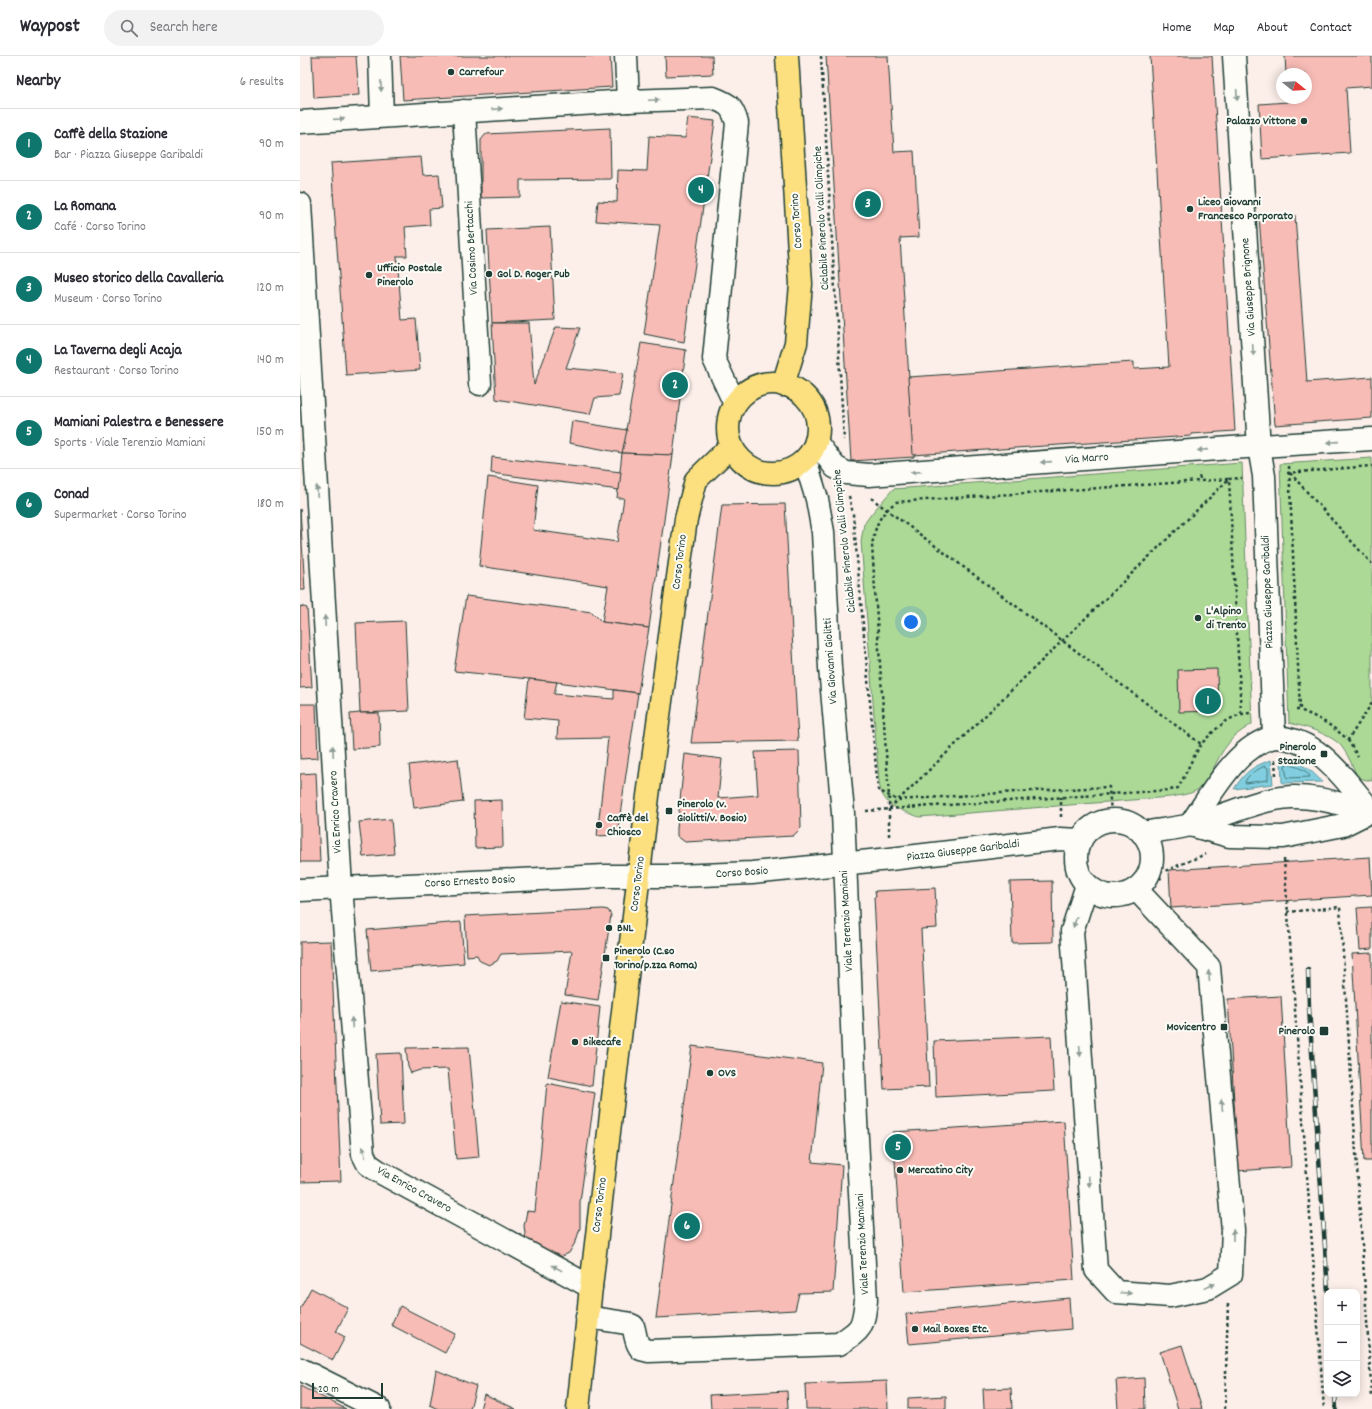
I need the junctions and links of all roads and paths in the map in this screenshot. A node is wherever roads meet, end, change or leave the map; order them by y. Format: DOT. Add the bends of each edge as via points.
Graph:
graph roads {
  1 [pos="380,56"];
  2 [pos="626,56"];
  3 [pos="787,56"];
  4 [pos="821,56"];
  5 [pos="1234,56"];
  6 [pos="628,101"];
  7 [pos="464,112"];
  8 [pos="382,116"];
  9 [pos="300,122"];
  10 [pos="300,204"];
  11 [pos="480,384"];
  12 [pos="783,384"];
  13 [pos="734,404"];
  14 [pos="1372,439"];
  15 [pos="816,442"];
  16 [pos="731,446"];
  17 [pos="1259,447"];
  18 [pos="1197,450"];
  19 [pos="805,460"];
  20 [pos="1372,466"];
  21 [pos="846,473"];
  22 [pos="1290,473"];
  23 [pos="1264,476"];
  24 [pos="1229,479"];
  25 [pos="1200,481"];
  26 [pos="867,495"];
  27 [pos="849,496"];
  28 [pos="855,496"];
  29 [pos="817,499"];
  30 [pos="886,510"];
  31 [pos="1372,564"];
  32 [pos="1062,640"];
  33 [pos="1372,703"];
  34 [pos="1272,712"];
  35 [pos="1241,713"];
  36 [pos="1274,737"];
  37 [pos="1201,744"];
  38 [pos="1110,787"];
  39 [pos="889,797"];
  40 [pos="897,800"];
  41 [pos="889,809"];
  42 [pos="1372,811"];
  43 [pos="843,813"];
  44 [pos="1190,825"];
  45 [pos="1142,832"];
  46 [pos="1283,837"];
  47 [pos="1081,840"];
  48 [pos="845,864"];
  49 [pos="639,876"];
  50 [pos="1087,885"];
  51 [pos="341,888"];
  52 [pos="1136,889"];
  53 [pos="300,890"];
  54 [pos="1287,912"];
  55 [pos="591,1287"];
  56 [pos="1228,1303"];
  57 [pos="587,1318"];
  58 [pos="300,1369"];
  59 [pos="1372,1398"];
  60 [pos="379,1409"];
  61 [pos="578,1409"];
  62 [pos="1225,1409"];
  63 [pos="1324,1409"];
  1 -- 8 [label="street, one-way"];
  2 -- 6 [label="street"];
  3 -- 12 [label="main road, Corso Torino" via="801,284 796,343"];
  4 -- 21 [label="path, Ciclabile Pinerolo Valli Olimpiche"];
  5 -- 17 [label="street, Via Giuseppe Brignone, one-way"];
  7 -- 6 [label="street, one-way"];
  6 -- 13 [label="street, one-way" via="713,98 731,107 737,123 714,359"];
  7 -- 8 [label="street"];
  7 -- 11 [label="street, Via Cosimo Bertacchi"];
  9 -- 8 [label="street, one-way"];
  51 -- 10 [label="street, Via Enrico Cravero, one-way"];
  12 -- 13 [label="main road" via="769,383 756,387"];
  12 -- 15 [label="main road" via="797,390 808,400 815,413 818,427"];
  13 -- 16 [label="main road" via="729,418"];
  14 -- 17 [label="street, Via Marro, one-way"];
  15 -- 19 [label="main road"];
  15 -- 21 [label="street" via="835,467"];
  16 -- 19 [label="main road" via="750,468 764,473 793,469"];
  16 -- 49 [label="main road, Corso Torino" via="696,480 686,519"];
  17 -- 18 [label="street, Via Marro, one-way"];
  17 -- 23 [label="street, Piazza Giuseppe Garibaldi"];
  18 -- 21 [label="street, Via Marro, one-way" via="879,475"];
  18 -- 25 [label="path"];
  19 -- 29 [label="street, Via Giovanni Giolitti"];
  20 -- 22 [label="path"];
  21 -- 27 [label="path, Ciclabile Pinerolo Valli Olimpiche"];
  22 -- 31 [label="path"];
  22 -- 33 [label="path" via="1300,710 1320,718 1348,740"];
  23 -- 24 [label="path"];
  23 -- 34 [label="street, Piazza Giuseppe Garibaldi"];
  24 -- 25 [label="path"];
  24 -- 32 [label="path"];
  24 -- 35 [label="path"];
  25 -- 30 [label="path" via="896,502"];
  26 -- 30 [label="path"];
  27 -- 28 [label="path"];
  27 -- 29 [label="path"];
  27 -- 39 [label="path, Ciclabile Pinerolo Valli Olimpiche" via="853,514 878,790"];
  29 -- 43 [label="street, Via Giovanni Giolitti" via="823,532 830,668"];
  30 -- 32 [label="path"];
  30 -- 39 [label="path" via="876,526 872,545"];
  32 -- 37 [label="path"];
  32 -- 40 [label="path"];
  34 -- 35 [label="path"];
  34 -- 36 [label="street, Piazza Giuseppe Garibaldi"];
  35 -- 37 [label="path" via="1219,726"];
  36 -- 42 [label="street" via="1306,745 1330,762"];
  36 -- 44 [label="street" via="1260,742 1242,754"];
  37 -- 41 [label="path" via="1178,788 1170,790"];
  38 -- 40 [label="path, Ciclabile Pinerolo Valli Olimpiche"];
  39 -- 40 [label="path, Ciclabile Pinerolo Valli Olimpiche"];
  39 -- 41 [label="path"];
  40 -- 41 [label="path"];
  41 -- 43 [label="path"];
  42 -- 44 [label="street" via="1333,801 1291,797 1262,802"];
  42 -- 46 [label="street" via="1343,825"];
  43 -- 48 [label="street, Via Giovanni Giolitti"];
  44 -- 45 [label="street"];
  44 -- 46 [label="street" via="1229,836"];
  45 -- 47 [label="street" via="1133,825 1109,820 1088,831"];
  45 -- 52 [label="street" via="1149,843 1152,856 1145,880"];
  46 -- 54 [label="path"];
  47 -- 48 [label="street, Piazza Giuseppe Garibaldi" via="1060,839"];
  47 -- 50 [label="street" via="1076,852 1076,864"];
  48 -- 49 [label="street, Corso Bosio" via="752,873"];
  48 -- 57 [label="street, Viale Terenzio Mamiani" via="866,1300 864,1320 857,1332 839,1344 649,1351 641,1349 637,1343 633,1326"];
  49 -- 51 [label="street, Corso Ernesto Bosio"];
  49 -- 55 [label="main road, Corso Torino"];
  50 -- 52 [label="street" via="1102,894 1113,896 1124,895"];
  50 -- 52 [label="street, one-way" via="1072,931 1096,1270 1116,1292 1170,1296 1208,1288 1231,1274 1233,1230 1208,967"];
  51 -- 53 [label="street, Corso Ernesto Bosio"];
  55 -- 51 [label="street, Via Enrico Cravero, one-way" via="368,1164 363,1154"];
  54 -- 59 [label="path" via="1340,907"];
  54 -- 63 [label="path"];
  55 -- 57 [label="main road, Corso Torino"];
  56 -- 62 [label="path"];
  57 -- 61 [label="main road, Corso Torino"];
  58 -- 60 [label="street"];
}
